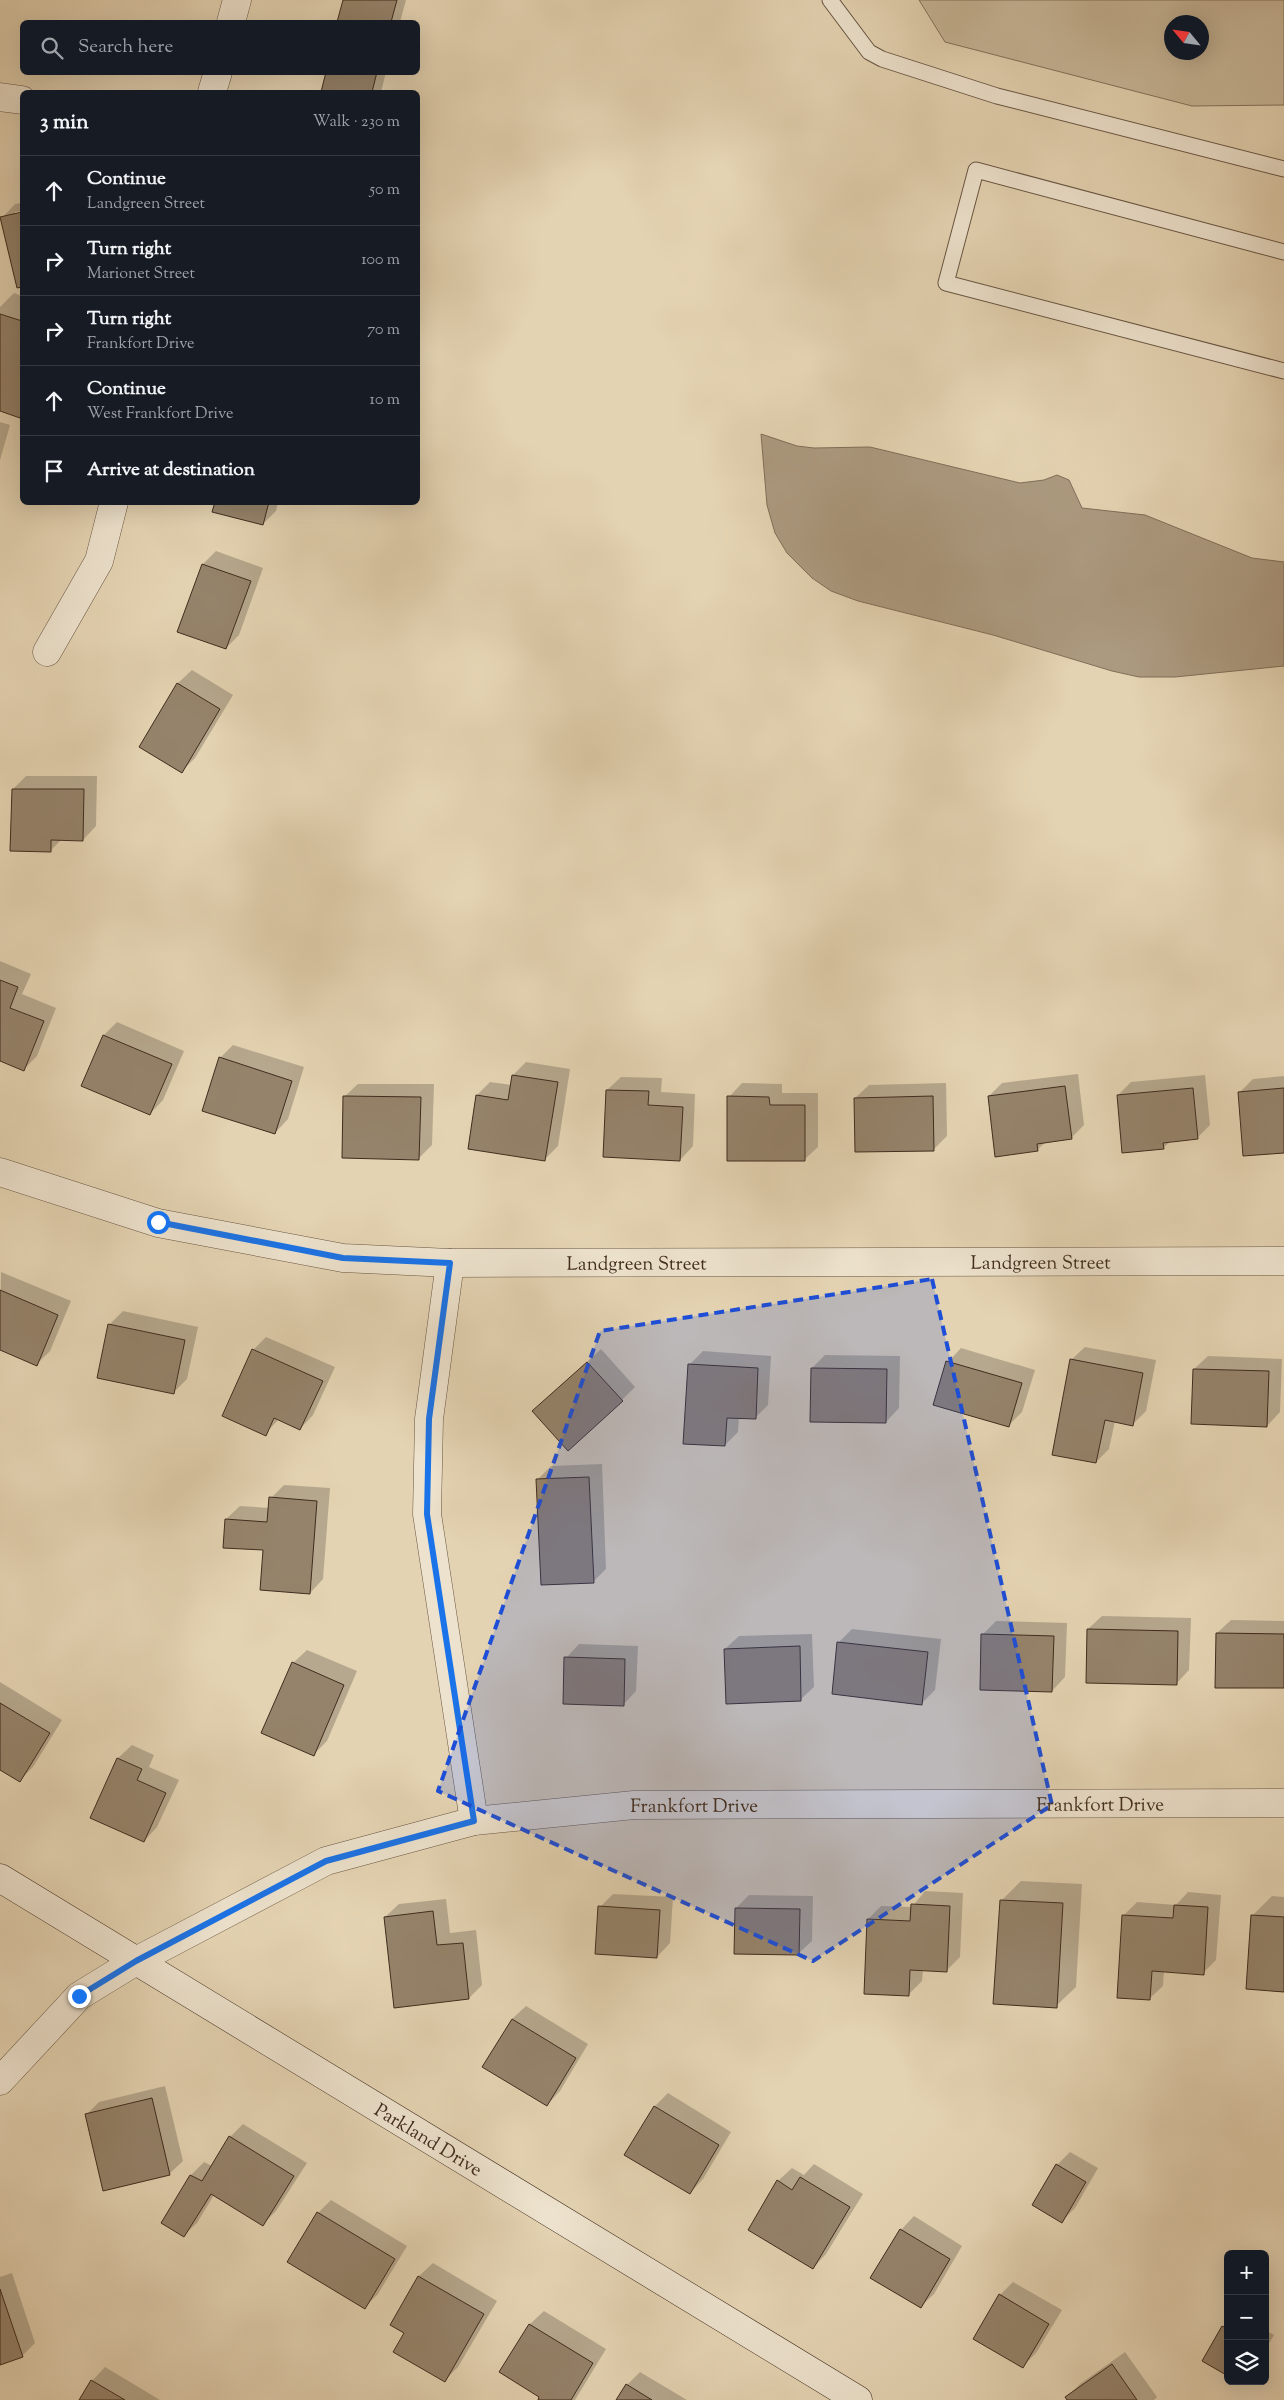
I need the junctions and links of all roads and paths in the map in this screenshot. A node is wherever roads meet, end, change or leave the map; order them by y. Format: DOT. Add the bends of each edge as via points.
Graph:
graph roads {
  1 [pos="237,0"];
  2 [pos="830,0"];
  3 [pos="232,20"];
  4 [pos="217,75"];
  5 [pos="213,90"];
  6 [pos="0,97"];
  7 [pos="20,100"];
  8 [pos="1284,170"];
  9 [pos="1284,252"];
  10 [pos="1284,371"];
  11 [pos="113,505"];
  12 [pos="47,652"];
  13 [pos="0,1172"];
  14 [pos="1284,1261"];
  15 [pos="450,1263"];
  16 [pos="1284,1803"];
  17 [pos="474,1821"];
  18 [pos="0,1878"];
  19 [pos="136,1961"];
  20 [pos="0,2081"];
  21 [pos="858,2400"];
  1 -- 3 [label="street"];
  2 -- 8 [label="lane" via="869,52 882,59 997,96"];
  4 -- 5 [label="street"];
  6 -- 7 [label="street"];
  9 -- 10 [label="lane" via="976,170 946,283"];
  11 -- 12 [label="street" via="100,561"];
  13 -- 15 [label="street, Landgreen Street" via="158,1222 343,1258"];
  14 -- 15 [label="street, Landgreen Street"];
  15 -- 17 [label="street" via="429,1419 427,1514"];
  16 -- 17 [label="street, Frankfort Drive" via="634,1805"];
  17 -- 19 [label="street, Frankfort Drive" via="326,1861"];
  18 -- 19 [label="street, Parkland Drive"];
  19 -- 20 [label="street, Frankfort Drive" via="79,1996"];
  19 -- 21 [label="street, Parkland Drive"];
}
